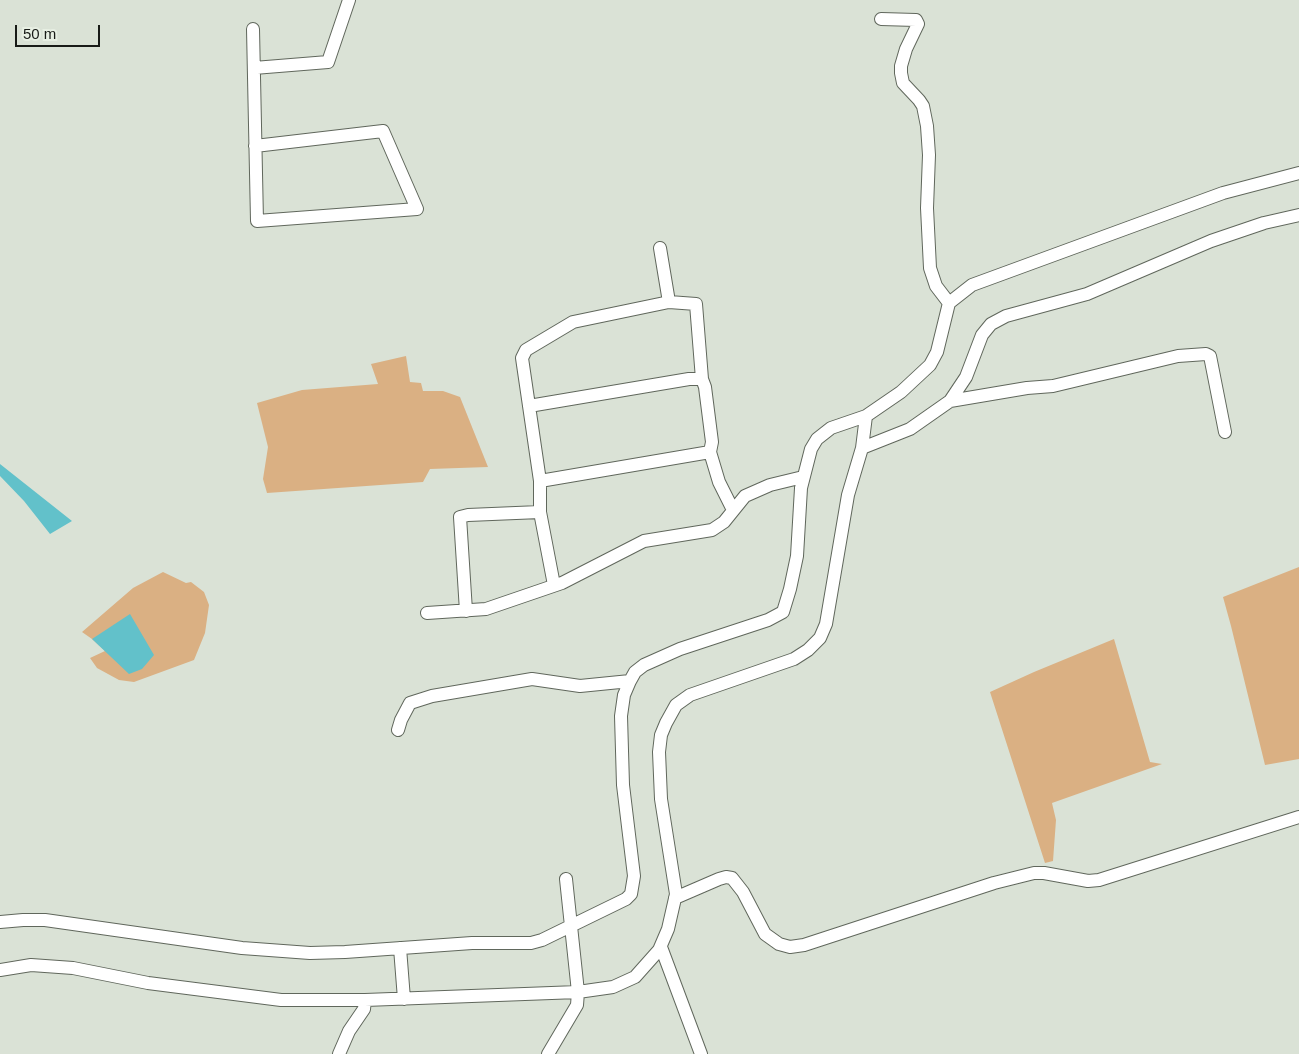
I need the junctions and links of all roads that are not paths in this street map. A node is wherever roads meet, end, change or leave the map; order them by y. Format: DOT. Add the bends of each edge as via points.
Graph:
graph roads {
  1 [pos="349,0"];
  2 [pos="881,19"];
  3 [pos="253,29"];
  4 [pos="254,68"];
  5 [pos="256,146"];
  6 [pos="1299,173"];
  7 [pos="1299,215"];
  8 [pos="660,248"];
  9 [pos="669,302"];
  10 [pos="949,303"];
  11 [pos="702,379"];
  12 [pos="950,402"];
  13 [pos="529,406"];
  14 [pos="866,416"];
  15 [pos="1225,432"];
  16 [pos="862,448"];
  17 [pos="710,452"];
  18 [pos="803,477"];
  19 [pos="540,481"];
  20 [pos="733,510"];
  21 [pos="540,512"];
  22 [pos="554,586"];
  23 [pos="466,611"];
  24 [pos="427,613"];
  25 [pos="630,681"];
  26 [pos="398,730"];
  27 [pos="1299,817"];
  28 [pos="566,879"];
  29 [pos="675,898"];
  30 [pos="0,922"];
  31 [pos="571,926"];
  32 [pos="660,947"];
  33 [pos="400,948"];
  34 [pos="0,970"];
  35 [pos="578,992"];
  36 [pos="404,999"];
  37 [pos="365,1000"];
  38 [pos="339,1054"];
  39 [pos="548,1054"];
  40 [pos="701,1054"];
  1 -- 4 [label="street" via="328,62"];
  2 -- 10 [label="street" via="916,20 918,24 906,49 901,73 903,83 923,106 927,126 930,268 936,286"];
  3 -- 4 [label="street"];
  4 -- 5 [label="street"];
  5 -- 5 [label="street" via="257,221 417,209 383,131"];
  6 -- 10 [label="street" via="1223,193 972,285"];
  7 -- 12 [label="street" via="1211,241 1087,294 1006,316 991,324 982,335 966,377"];
  8 -- 9 [label="street"];
  9 -- 11 [label="street" via="696,304"];
  9 -- 13 [label="street" via="573,322 526,350 522,358"];
  10 -- 14 [label="street" via="930,365 901,392"];
  11 -- 13 [label="street"];
  11 -- 17 [label="street" via="712,442"];
  12 -- 15 [label="street" via="1053,386 1178,356 1206,354 1212,361"];
  12 -- 16 [label="street" via="910,429"];
  13 -- 19 [label="street"];
  14 -- 16 [label="street"];
  14 -- 18 [label="street" via="831,428 817,439"];
  16 -- 29 [label="street" via="848,495 826,624 820,638 794,659 690,695 676,705 661,735 661,799"];
  17 -- 19 [label="street"];
  17 -- 20 [label="street" via="719,482"];
  18 -- 20 [label="street" via="760,488 745,496"];
  18 -- 25 [label="street" via="797,556 782,612 768,620 665,655 644,665"];
  19 -- 21 [label="street"];
  20 -- 22 [label="street" via="712,530 644,541"];
  21 -- 22 [label="street"];
  21 -- 23 [label="street" via="460,517"];
  22 -- 23 [label="street" via="486,609"];
  23 -- 24 [label="street"];
  25 -- 26 [label="street" via="580,686 532,679 432,696 410,703"];
  25 -- 31 [label="street" via="621,716 623,785 634,876 631,894"];
  27 -- 29 [label="street" via="1099,880 1044,873 994,882 790,947 765,934 732,878 719,879"];
  28 -- 31 [label="street"];
  29 -- 32 [label="street"];
  30 -- 33 [label="street" via="45,920 242,948 310,953"];
  31 -- 33 [label="street" via="531,943 472,942"];
  31 -- 35 [label="street"];
  32 -- 35 [label="street" via="635,977 613,988"];
  32 -- 40 [label="street"];
  33 -- 36 [label="street"];
  34 -- 37 [label="street" via="31,965 73,968 148,983 281,1000"];
  35 -- 36 [label="street"];
  35 -- 39 [label="street" via="577,1005"];
  36 -- 37 [label="street"];
  37 -- 38 [label="street" via="364,1009"];
}
